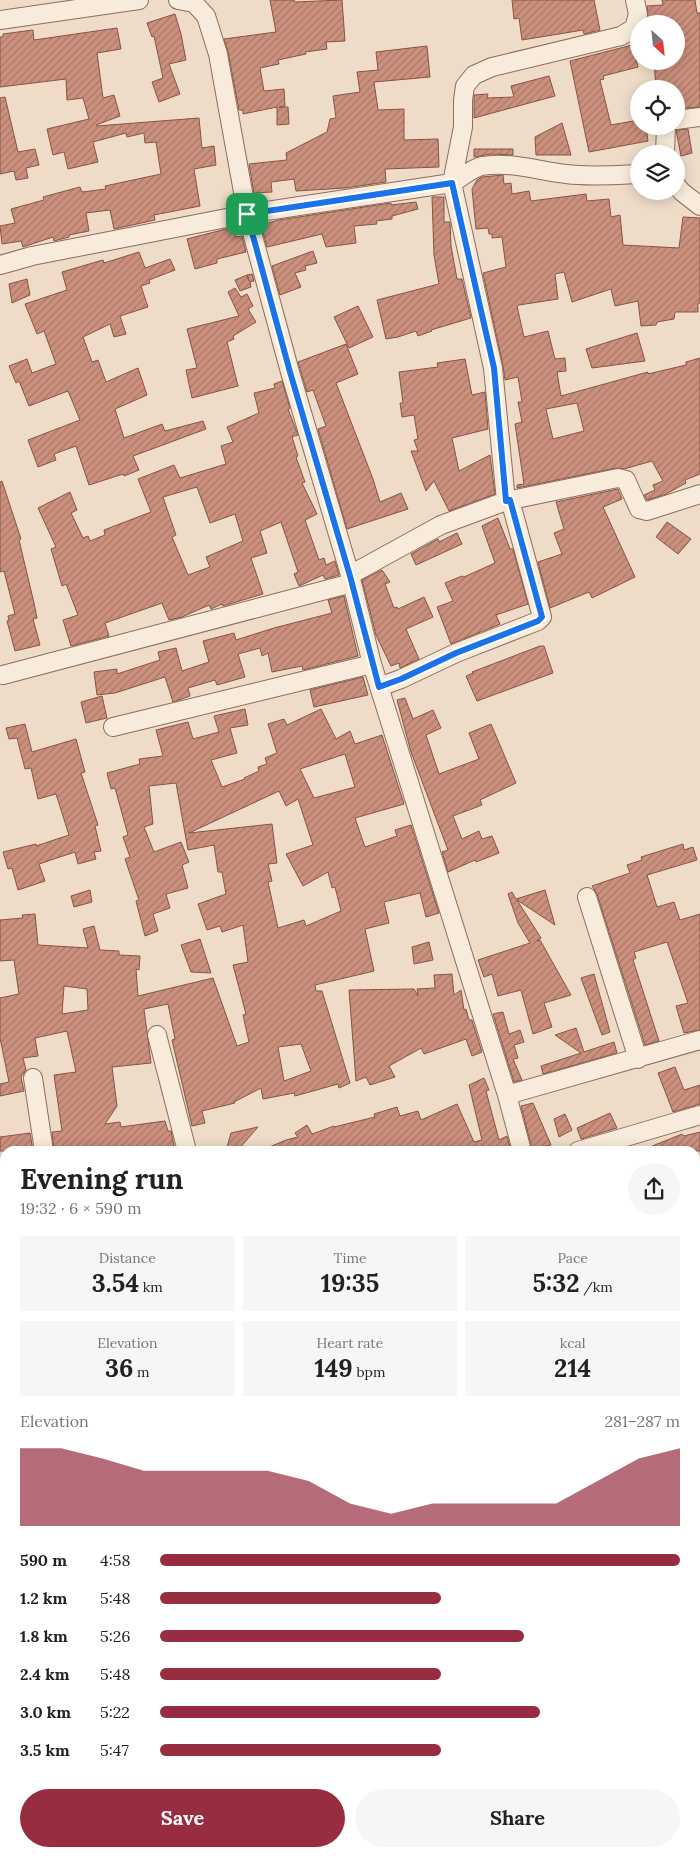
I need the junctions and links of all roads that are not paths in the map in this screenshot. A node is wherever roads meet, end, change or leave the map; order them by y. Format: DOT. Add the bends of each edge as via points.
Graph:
graph roads {
  1 [pos="139,0"];
  2 [pos="178,0"];
  3 [pos="635,0"];
  4 [pos="0,20"];
  5 [pos="700,117"];
  6 [pos="685,119"];
  7 [pos="630,175"];
  8 [pos="452,183"];
  9 [pos="685,194"];
  10 [pos="700,206"];
  11 [pos="247,214"];
  12 [pos="0,265"];
  13 [pos="700,494"];
  14 [pos="508,500"];
  15 [pos="351,579"];
  16 [pos="372,664"];
  17 [pos="3,675"];
  18 [pos="379,687"];
  19 [pos="112,727"];
  20 [pos="587,898"];
  21 [pos="157,1035"];
  22 [pos="700,1040"];
  23 [pos="638,1059"];
  24 [pos="33,1078"];
  25 [pos="507,1095"];
  26 [pos="700,1115"];
  27 [pos="43,1146"];
  28 [pos="186,1146"];
  29 [pos="521,1146"];
  30 [pos="595,1146"];
  1 -- 4 [label="street"];
  2 -- 11 [label="street" via="194,3 206,16 218,54"];
  3 -- 8 [label="street" via="638,14 634,28 621,36 474,74 464,93 464,127"];
  5 -- 6 [label="street"];
  7 -- 8 [label="street" via="569,174 506,164 480,167"];
  8 -- 11 [label="street"];
  8 -- 14 [label="street" via="494,368"];
  9 -- 10 [label="street"];
  11 -- 12 [label="street"];
  11 -- 15 [label="street"];
  13 -- 14 [label="street" via="647,511 639,508 626,480 618,478"];
  14 -- 15 [label="street" via="440,525"];
  14 -- 18 [label="street" via="542,617"];
  15 -- 16 [label="street"];
  15 -- 17 [label="street"];
  16 -- 18 [label="street"];
  16 -- 19 [label="street"];
  18 -- 25 [label="street"];
  20 -- 23 [label="street"];
  21 -- 28 [label="street"];
  22 -- 23 [label="street"];
  23 -- 25 [label="street"];
  24 -- 27 [label="street"];
  25 -- 29 [label="street"];
  26 -- 30 [label="street"];
}
